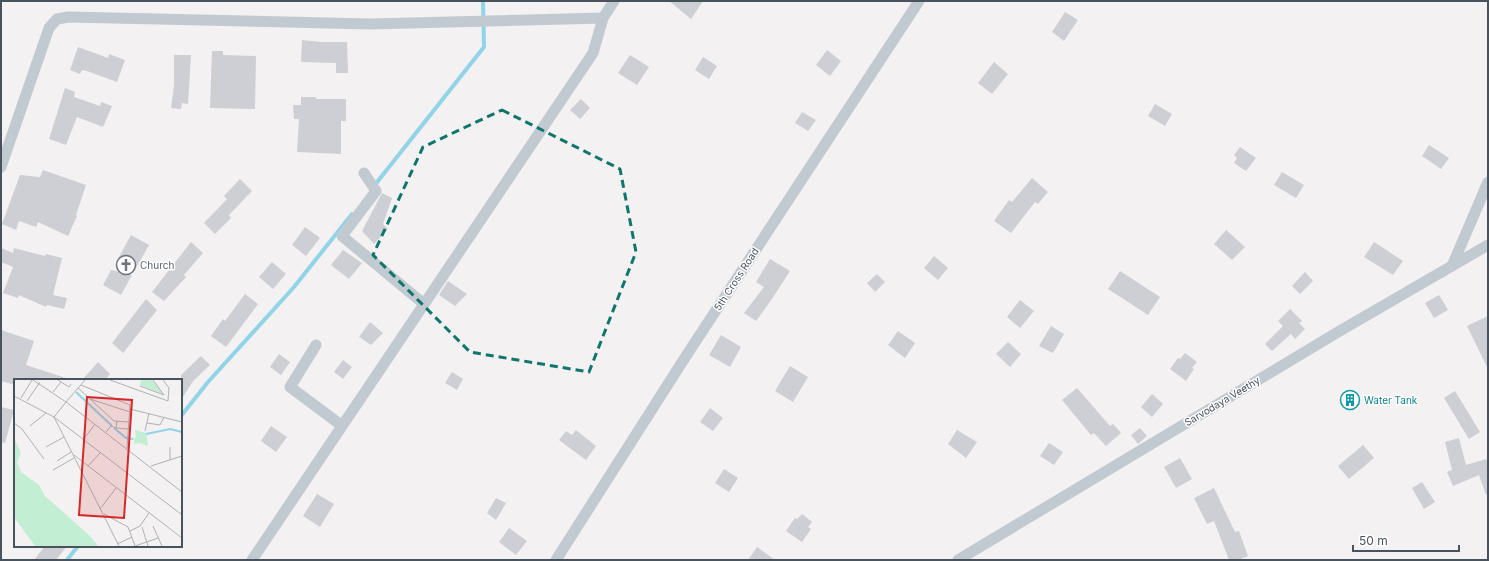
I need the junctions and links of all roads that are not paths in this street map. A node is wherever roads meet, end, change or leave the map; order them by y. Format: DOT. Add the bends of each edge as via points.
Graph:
graph roads {
  1 [pos="614,1"];
  2 [pos="919,1"];
  3 [pos="603,18"];
  4 [pos="1,167"];
  5 [pos="364,172"];
  6 [pos="1488,182"];
  7 [pos="1488,245"];
  8 [pos="1452,266"];
  9 [pos="424,304"];
  10 [pos="316,345"];
  11 [pos="342,425"];
  12 [pos="252,560"];
  13 [pos="556,560"];
  14 [pos="958,560"];
  1 -- 3 [label="street"];
  2 -- 13 [label="street, 5th Cross Road" via="686,356"];
  3 -- 4 [label="street" via="370,24 69,17 57,19 49,28"];
  3 -- 9 [label="street" via="593,53"];
  5 -- 9 [label="street" via="376,191 342,236"];
  6 -- 8 [label="street"];
  7 -- 8 [label="street, Sarvodaya Veethy"];
  8 -- 14 [label="street, Sarvodaya Veethy"];
  9 -- 11 [label="street"];
  10 -- 11 [label="street" via="290,387"];
  11 -- 12 [label="street"];
}
